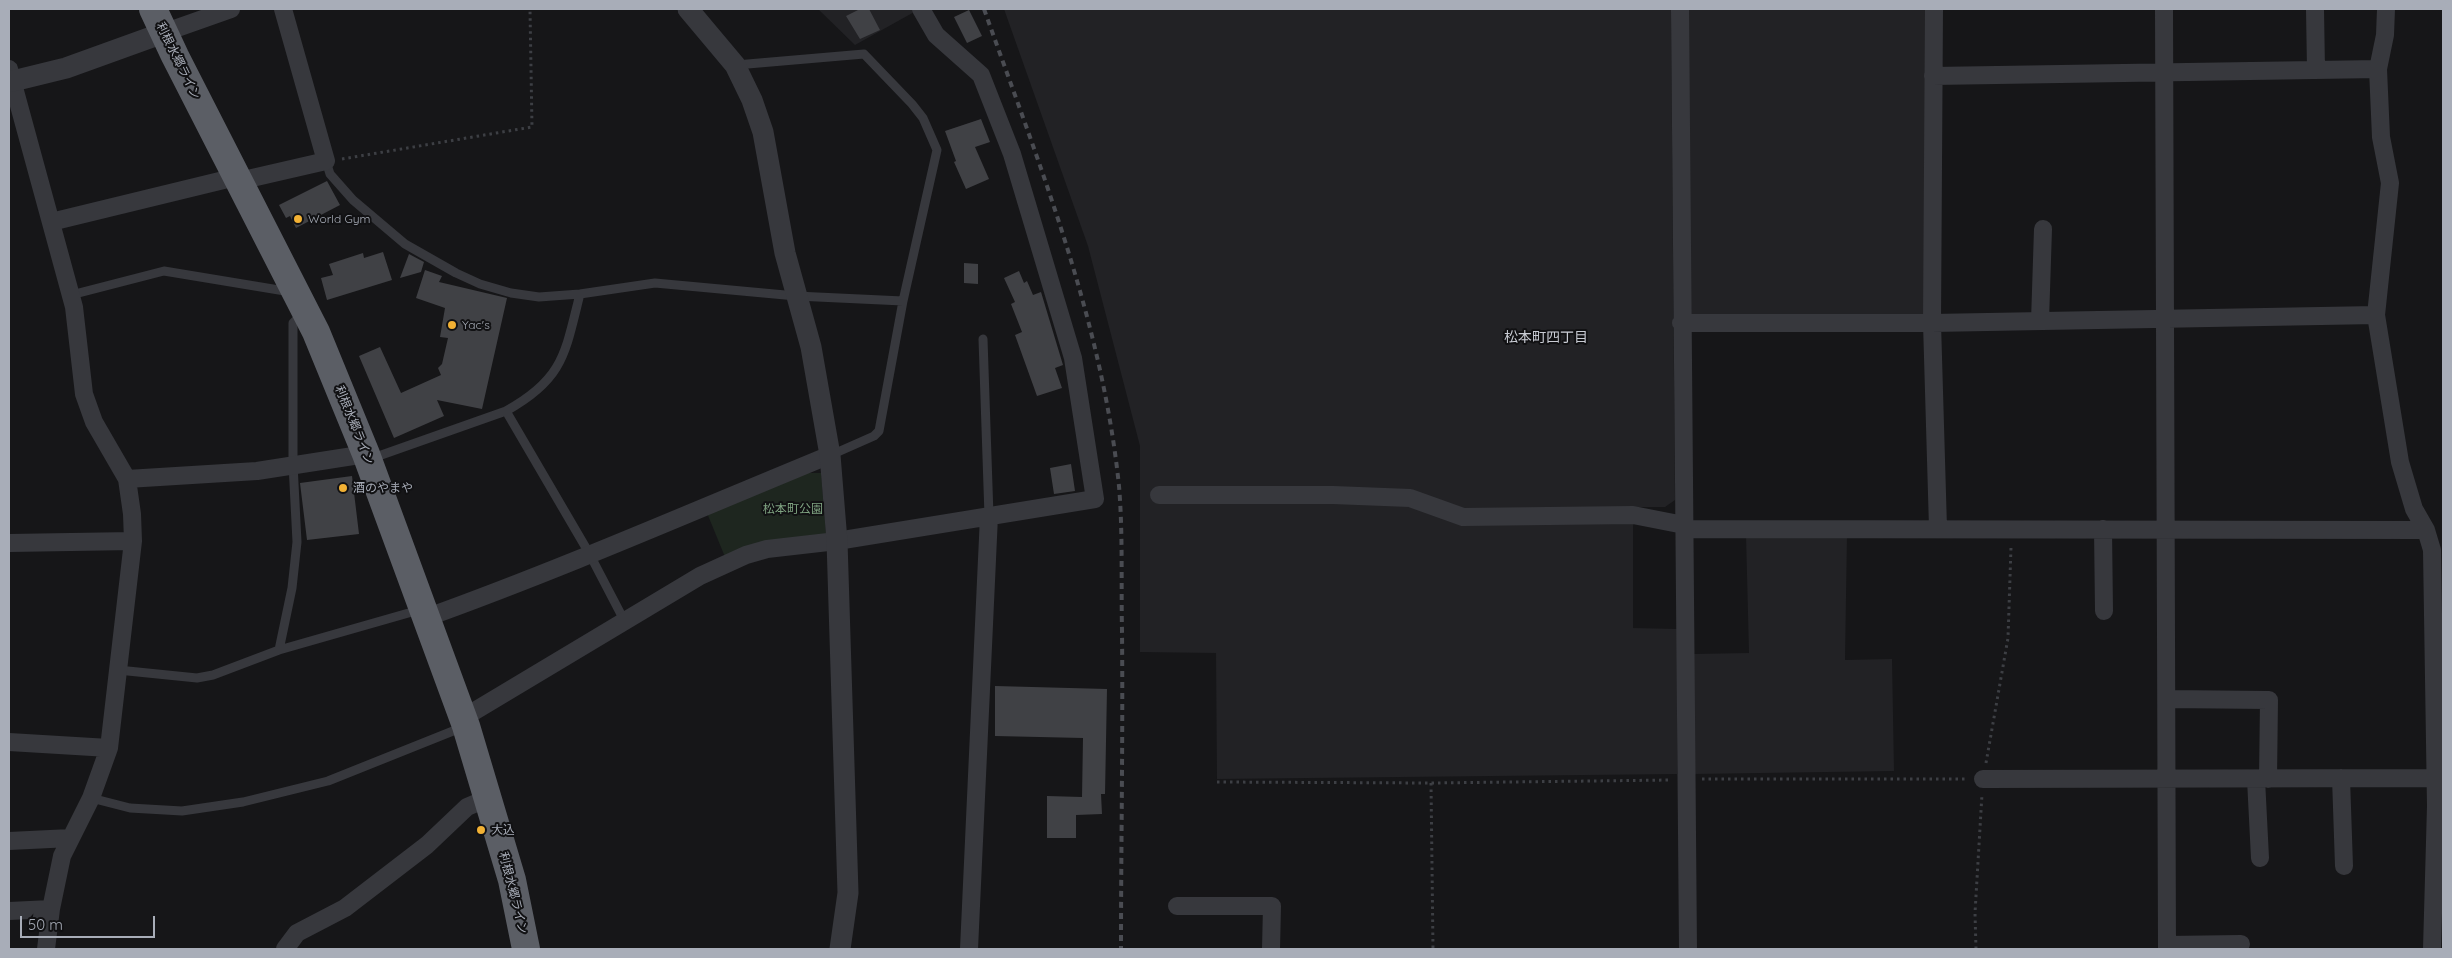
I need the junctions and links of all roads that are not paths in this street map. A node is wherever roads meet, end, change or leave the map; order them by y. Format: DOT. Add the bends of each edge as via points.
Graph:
graph roads {
  1 [pos="231,9"];
  2 [pos="283,9"];
  3 [pos="688,9"];
  4 [pos="921,9"];
  5 [pos="1680,9"];
  6 [pos="1934,9"];
  7 [pos="2164,9"];
  8 [pos="2315,9"];
  9 [pos="2386,9"];
  10 [pos="158,21"];
  11 [pos="735,65"];
  12 [pos="2378,69"];
  13 [pos="2316,70"];
  14 [pos="2163,72"];
  15 [pos="1933,76"];
  16 [pos="10,77"];
  17 [pos="326,161"];
  18 [pos="238,179"];
  19 [pos="51,222"];
  20 [pos="2042,229"];
  21 [pos="580,294"];
  22 [pos="71,295"];
  23 [pos="796,296"];
  24 [pos="903,301"];
  25 [pos="301,302"];
  26 [pos="2376,315"];
  27 [pos="2165,318"];
  28 [pos="2040,320"];
  29 [pos="1681,323"];
  30 [pos="1932,323"];
  31 [pos="983,339"];
  32 [pos="506,411"];
  33 [pos="830,455"];
  34 [pos="367,457"];
  35 [pos="293,464"];
  36 [pos="126,479"];
  37 [pos="1159,495"];
  38 [pos="989,516"];
  39 [pos="1684,527"];
  40 [pos="1938,528"];
  41 [pos="2103,529"];
  42 [pos="2166,529"];
  43 [pos="2426,530"];
  44 [pos="837,541"];
  45 [pos="133,542"];
  46 [pos="9,543"];
  47 [pos="589,553"];
  48 [pos="2104,611"];
  49 [pos="426,613"];
  50 [pos="625,622"];
  51 [pos="279,650"];
  52 [pos="118,670"];
  53 [pos="2167,699"];
  54 [pos="465,722"];
  55 [pos="9,742"];
  56 [pos="109,748"];
  57 [pos="2341,778"];
  58 [pos="2435,778"];
  59 [pos="1984,779"];
  60 [pos="2262,779"];
  61 [pos="2167,780"];
  62 [pos="91,798"];
  63 [pos="488,798"];
  64 [pos="71,838"];
  65 [pos="9,841"];
  66 [pos="2260,858"];
  67 [pos="2344,866"];
  68 [pos="1177,906"];
  69 [pos="51,909"];
  70 [pos="9,911"];
  71 [pos="2241,944"];
  72 [pos="2167,947"];
  73 [pos="46,949"];
  74 [pos="285,949"];
  75 [pos="526,949"];
  76 [pos="840,949"];
  77 [pos="969,949"];
  78 [pos="1271,949"];
  79 [pos="1688,949"];
  80 [pos="2432,949"];
  1 -- 10 [label="street"];
  2 -- 17 [label="street"];
  3 -- 11 [label="street"];
  4 -- 38 [label="street" via="936,35 981,75 1012,154 1074,358 1095,499"];
  5 -- 29 [label="street"];
  6 -- 15 [label="street"];
  7 -- 14 [label="street"];
  8 -- 13 [label="street"];
  9 -- 12 [label="street"];
  10 -- 16 [label="street" via="66,68"];
  10 -- 18 [label="highway, 利根水郷ライン"];
  11 -- 23 [label="street" via="763,132"];
  11 -- 24 [label="lane" via="864,54 923,118 937,150"];
  12 -- 13 [label="street"];
  12 -- 26 [label="street" via="2381,137 2390,183"];
  13 -- 14 [label="street"];
  14 -- 15 [label="street"];
  14 -- 27 [label="street"];
  15 -- 30 [label="street"];
  16 -- 19 [label="street"];
  17 -- 18 [label="street"];
  17 -- 21 [label="lane" via="330,174 382,227 456,274 511,294 539,297"];
  18 -- 19 [label="street"];
  18 -- 25 [label="highway, 利根水郷ライン"];
  19 -- 22 [label="street"];
  20 -- 28 [label="street"];
  21 -- 23 [label="lane" via="655,283"];
  21 -- 32 [label="lane" via="565,354 550,378 525,400"];
  22 -- 25 [label="lane" via="164,271"];
  22 -- 36 [label="street" via="84,394 94,422"];
  23 -- 24 [label="lane"];
  23 -- 33 [label="street" via="812,347"];
  24 -- 33 [label="lane" via="879,431"];
  25 -- 34 [label="highway, 利根水郷ライン"];
  25 -- 35 [label="lane" via="293,323"];
  26 -- 27 [label="street"];
  26 -- 43 [label="street" via="2400,462 2414,509"];
  27 -- 28 [label="street"];
  27 -- 42 [label="street"];
  28 -- 30 [label="street"];
  29 -- 30 [label="street"];
  29 -- 39 [label="street"];
  30 -- 40 [label="street"];
  31 -- 38 [label="lane"];
  32 -- 34 [label="lane"];
  32 -- 47 [label="lane"];
  33 -- 44 [label="street"];
  33 -- 47 [label="street"];
  34 -- 35 [label="street"];
  34 -- 49 [label="highway, 利根水郷ライン"];
  35 -- 36 [label="street" via="256,471"];
  35 -- 51 [label="lane" via="298,542"];
  36 -- 45 [label="street"];
  37 -- 39 [label="street" via="1410,498 1463,517 1633,515"];
  38 -- 44 [label="street"];
  38 -- 77 [label="street"];
  39 -- 40 [label="street"];
  39 -- 79 [label="street"];
  40 -- 41 [label="street"];
  41 -- 42 [label="street"];
  41 -- 48 [label="street"];
  42 -- 43 [label="street"];
  42 -- 53 [label="street"];
  43 -- 58 [label="street" via="2432,550"];
  44 -- 50 [label="street" via="766,550 727,562"];
  44 -- 76 [label="street" via="848,893"];
  45 -- 46 [label="street"];
  45 -- 52 [label="street"];
  47 -- 49 [label="street" via="534,578"];
  47 -- 50 [label="lane"];
  49 -- 51 [label="lane"];
  49 -- 54 [label="highway, 利根水郷ライン"];
  50 -- 54 [label="street"];
  51 -- 52 [label="lane" via="205,676"];
  52 -- 56 [label="street"];
  53 -- 60 [label="street" via="2269,700"];
  53 -- 61 [label="street"];
  54 -- 62 [label="lane" via="328,781 243,802 182,812 130,808"];
  54 -- 63 [label="highway, 利根水郷ライン"];
  55 -- 56 [label="street"];
  56 -- 62 [label="street"];
  57 -- 58 [label="street"];
  57 -- 60 [label="street"];
  57 -- 67 [label="street"];
  58 -- 80 [label="street"];
  59 -- 61 [label="street"];
  60 -- 61 [label="street"];
  60 -- 66 [label="street"];
  61 -- 72 [label="street"];
  62 -- 64 [label="street"];
  63 -- 74 [label="street" via="467,806 419,850 345,908 297,934"];
  63 -- 75 [label="highway, 利根水郷ライン" via="512,880"];
  64 -- 65 [label="street"];
  64 -- 69 [label="street" via="62,856"];
  68 -- 78 [label="street" via="1272,906"];
  69 -- 70 [label="street"];
  69 -- 73 [label="street"];
  71 -- 72 [label="street"];
}
